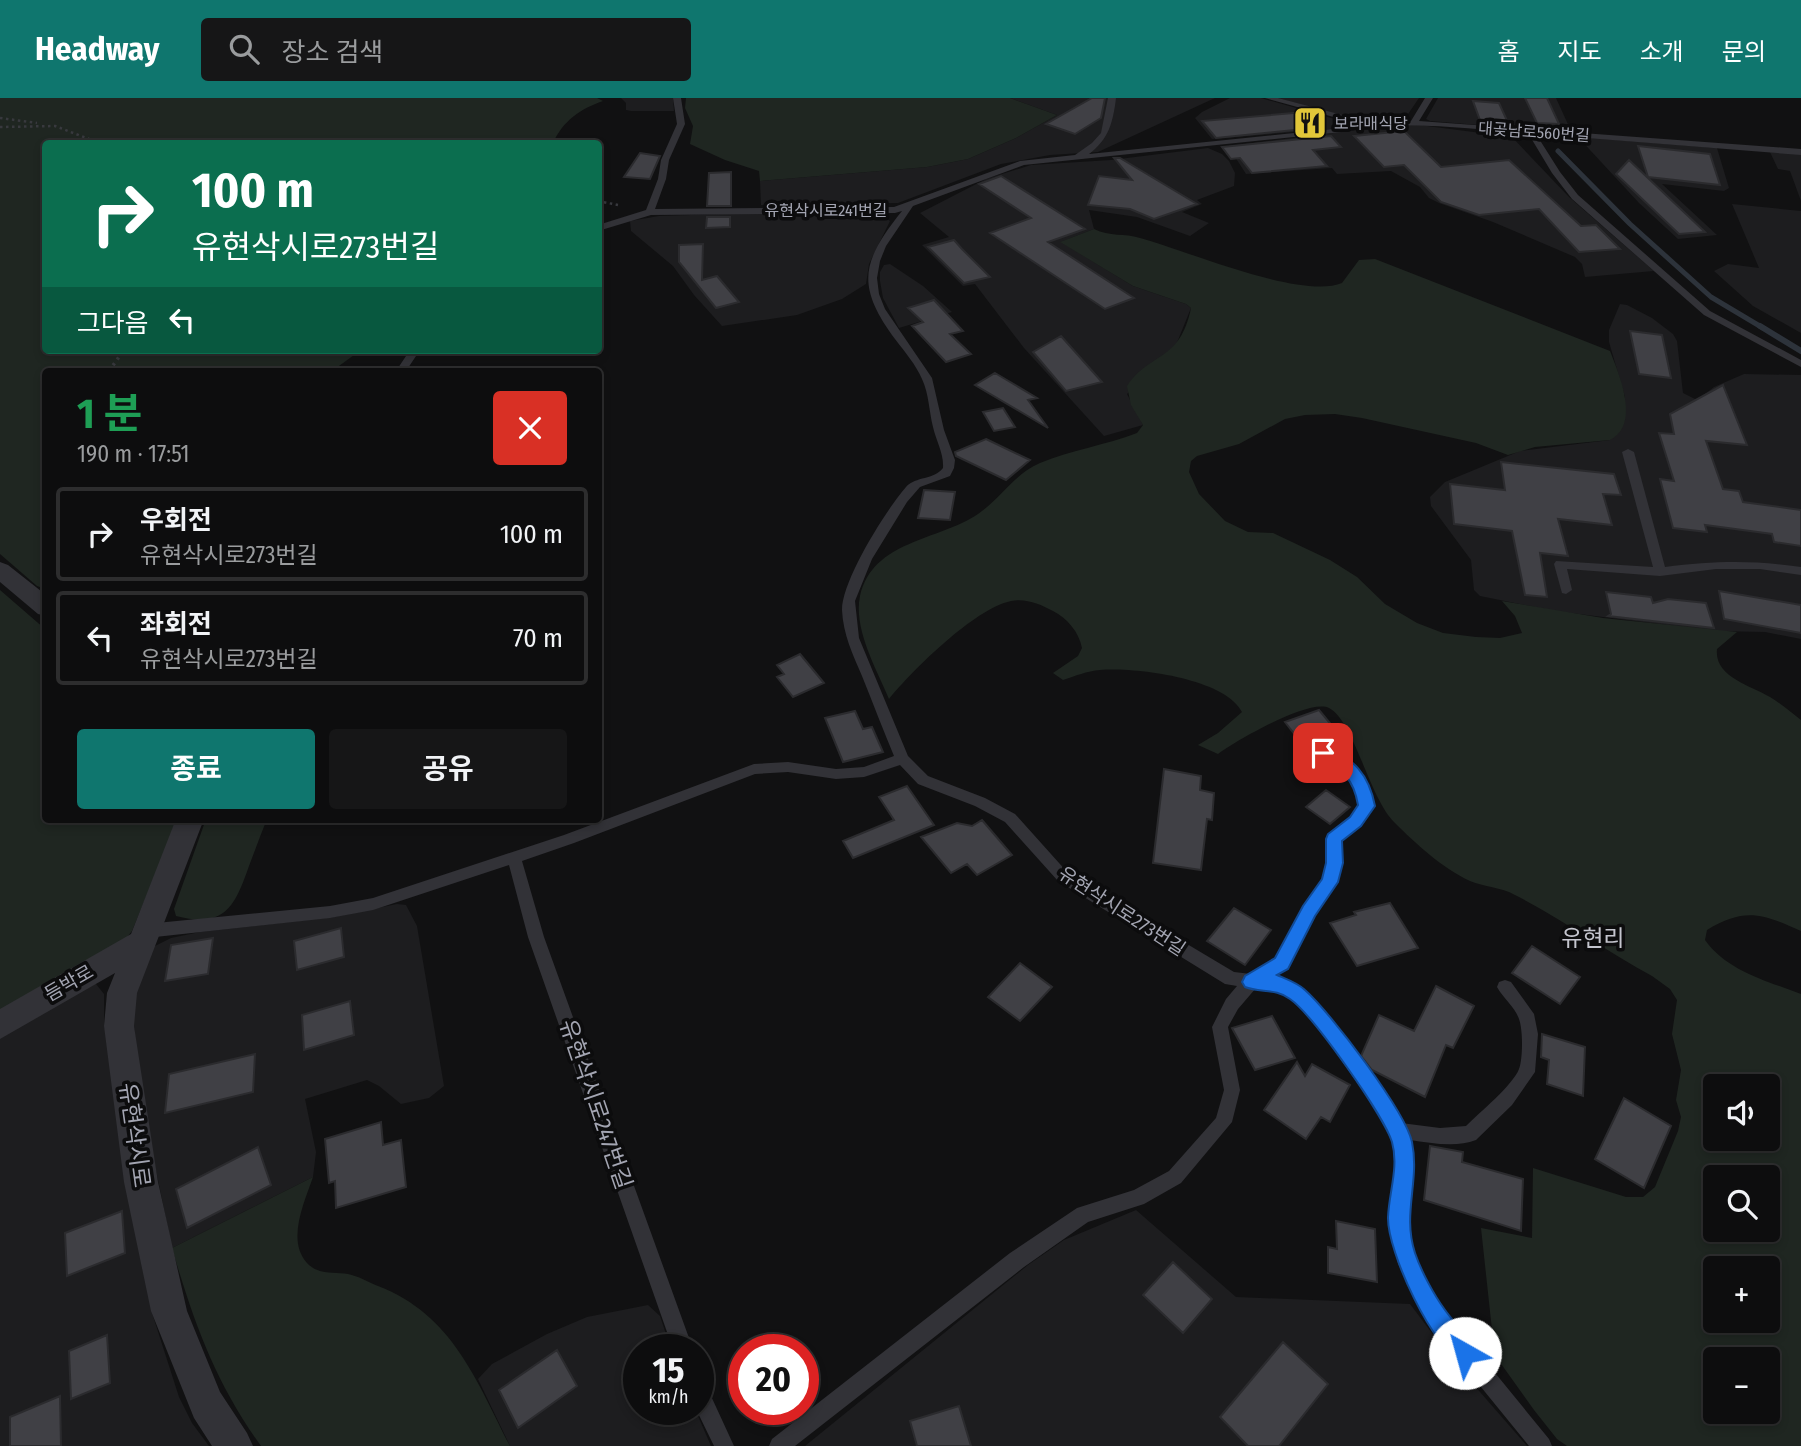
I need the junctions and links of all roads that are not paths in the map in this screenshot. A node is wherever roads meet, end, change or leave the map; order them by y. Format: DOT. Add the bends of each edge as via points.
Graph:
graph roads {
  1 [pos="677,98"];
  2 [pos="1112,98"];
  3 [pos="1269,98"];
  4 [pos="1429,98"];
  5 [pos="1414,123"];
  6 [pos="1369,124"];
  7 [pos="1531,132"];
  8 [pos="1801,152"];
  9 [pos="1077,158"];
  10 [pos="909,206"];
  11 [pos="650,212"];
  12 [pos="602,227"];
  13 [pos="1801,364"];
  14 [pos="1628,452"];
  15 [pos="0,570"];
  16 [pos="1801,571"];
  17 [pos="1660,572"];
  18 [pos="1566,590"];
  19 [pos="42,605"];
  20 [pos="1323,753"];
  21 [pos="902,760"];
  22 [pos="188,823"];
  23 [pos="514,858"];
  24 [pos="143,937"];
  25 [pos="1251,982"];
  26 [pos="1505,987"];
  27 [pos="0,1025"];
  28 [pos="1395,1130"];
  29 [pos="679,1334"];
  30 [pos="714,1424"];
  31 [pos="234,1446"];
  32 [pos="724,1446"];
  33 [pos="779,1446"];
  34 [pos="1542,1446"];
  1 -- 11 [label="lane" via="681,124"];
  2 -- 9 [label="lane" via="1105,136"];
  3 -- 6 [label="lane, 대곶남로560번길"];
  4 -- 5 [label="lane"];
  5 -- 6 [label="lane, 대곶남로560번길"];
  5 -- 7 [label="lane, 대곶남로560번길"];
  6 -- 9 [label="lane, 유현삭시로241번길" via="1342,131"];
  7 -- 8 [label="lane, 대곶남로560번길"];
  7 -- 13 [label="lane" via="1575,197 1707,313"];
  9 -- 10 [label="lane, 유현삭시로241번길" via="1023,163"];
  10 -- 11 [label="lane, 유현삭시로241번길" via="895,210"];
  10 -- 21 [label="lane, 유현삭시로273번길" via="875,261 872,281 879,311 928,379 948,470 941,478 912,487 881,534 849,600 853,638"];
  11 -- 12 [label="lane, 유현삭시로241번길"];
  14 -- 17 [label="lane"];
  15 -- 19 [label="street"];
  16 -- 17 [label="lane" via="1716,565"];
  17 -- 18 [label="lane" via="1560,564"];
  20 -- 25 [label="lane" via="1349,768 1363,785 1367,806 1334,839 1330,882 1282,963"];
  21 -- 23 [label="lane" via="864,772 836,774 788,767 754,769"];
  21 -- 25 [label="lane, 유현삭시로273번길" via="923,780 1010,818 1063,877 1105,904 1231,979"];
  22 -- 24 [label="street, 유현삭시로"];
  23 -- 24 [label="lane" via="373,904"];
  23 -- 29 [label="lane, 유현삭시로247번길" via="536,937"];
  24 -- 27 [label="street, 듬박로"];
  24 -- 31 [label="street, 유현삭시로" via="122,993 119,1026 141,1182 169,1311 206,1405"];
  25 -- 28 [label="lane, 유현삭시로273번길" via="1273,982 1297,993 1351,1059"];
  25 -- 33 [label="lane" via="1231,1004 1220,1027 1232,1090 1223,1122 1175,1177 1138,1198 1083,1214"];
  26 -- 28 [label="lane" via="1526,1014 1530,1034 1527,1072 1470,1134 1440,1136"];
  28 -- 34 [label="lane, 유현삭시로273번길" via="1402,1141 1404,1176 1398,1218 1405,1257 1435,1315"];
  30 -- 32 [label="lane"];
}
